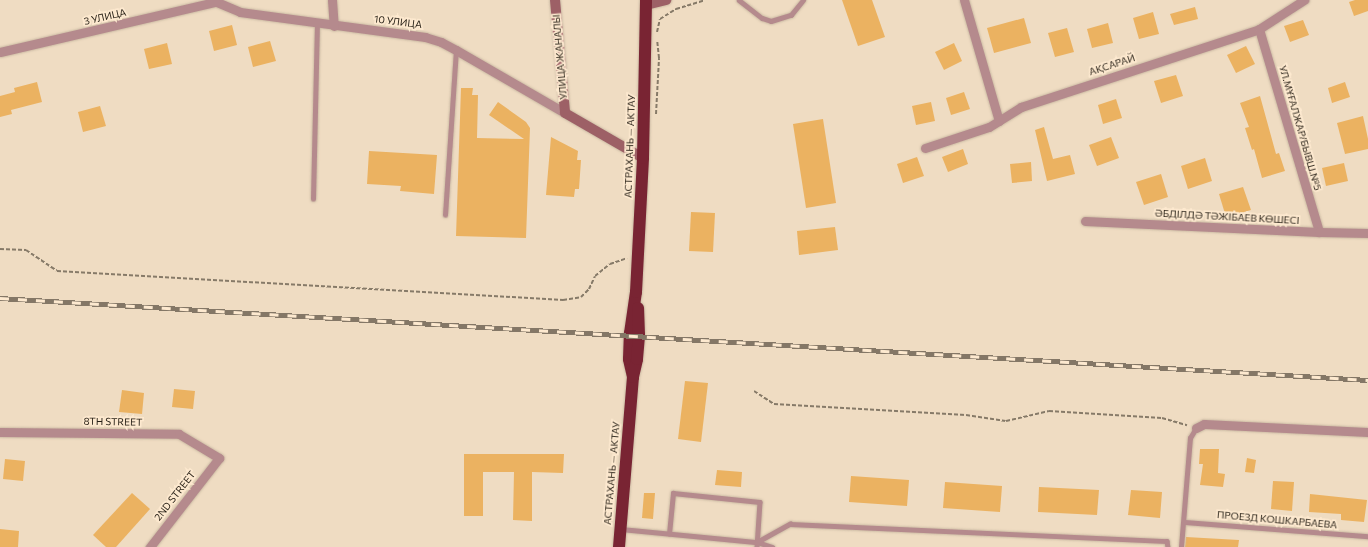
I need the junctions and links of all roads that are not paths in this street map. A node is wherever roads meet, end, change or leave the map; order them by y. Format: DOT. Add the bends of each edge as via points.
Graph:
graph roads {
  1 [pos="332,0"];
  2 [pos="555,0"];
  3 [pos="666,0"];
  4 [pos="739,0"];
  5 [pos="803,0"];
  6 [pos="964,0"];
  7 [pos="1304,0"];
  8 [pos="213,1"];
  9 [pos="646,3"];
  10 [pos="317,24"];
  11 [pos="334,26"];
  12 [pos="1259,29"];
  13 [pos="456,50"];
  14 [pos="0,52"];
  15 [pos="565,113"];
  16 [pos="999,121"];
  17 [pos="925,148"];
  18 [pos="643,158"];
  19 [pos="313,199"];
  20 [pos="445,214"];
  21 [pos="1085,221"];
  22 [pos="1319,232"];
  23 [pos="1368,233"];
  24 [pos="1196,428"];
  25 [pos="0,432"];
  26 [pos="1368,432"];
  27 [pos="219,458"];
  28 [pos="1184,522"];
  29 [pos="619,529"];
  30 [pos="669,534"];
  31 [pos="1368,536"];
  32 [pos="757,544"];
  33 [pos="150,547"];
  34 [pos="619,547"];
  35 [pos="772,547"];
  36 [pos="1168,547"];
  37 [pos="1181,547"];
  1 -- 11 [label="street"];
  2 -- 15 [label="street, УЛИЦА ЖАНАЛЫ"];
  3 -- 9 [label="street"];
  4 -- 5 [label="lane" via="762,18 771,21 791,15"];
  6 -- 16 [label="street"];
  7 -- 12 [label="street, АҚСАРАЙ"];
  8 -- 10 [label="street, 10 УЛИЦА" via="240,12"];
  8 -- 14 [label="street, 3 УЛИЦА"];
  9 -- 18 [label="highway, АСТРАХАНЬ — АКТАУ"];
  10 -- 11 [label="street, 10 УЛИЦА"];
  10 -- 19 [label="lane"];
  11 -- 13 [label="street, 10 УЛИЦА" via="424,37"];
  12 -- 16 [label="street, АҚСАРАЙ" via="1021,107"];
  12 -- 22 [label="street, УЛ.МҰҒАЛЖАР/БЫВШ.№5"];
  13 -- 15 [label="street, 10 УЛИЦА"];
  13 -- 20 [label="lane"];
  15 -- 18 [label="street"];
  16 -- 17 [label="street, АҚСАРАЙ" via="989,127"];
  18 -- 29 [label="highway, АСТРАХАНЬ — АКТАУ" via="636,292 640,335 633,377"];
  21 -- 22 [label="street, ӘБДІЛДӘ ТӘЖІБАЕВ КӨШЕСІ"];
  22 -- 23 [label="street, ӘБДІЛДӘ ТӘЖІБАЕВ КӨШЕСІ"];
  24 -- 26 [label="street" via="1204,424"];
  24 -- 28 [label="lane" via="1190,438"];
  25 -- 27 [label="street, 8TH STREET" via="179,434"];
  27 -- 33 [label="street, 2ND STREET"];
  28 -- 31 [label="lane, ПРОЕЗД КОШКАРБАЕВА"];
  28 -- 37 [label="lane"];
  29 -- 30 [label="lane"];
  29 -- 34 [label="highway, АСТРАХАНЬ — АКТАУ"];
  30 -- 32 [label="lane"];
  30 -- 32 [label="lane" via="673,493 760,502"];
  32 -- 35 [label="lane"];
  32 -- 36 [label="lane" via="790,524 1168,541"];
}
